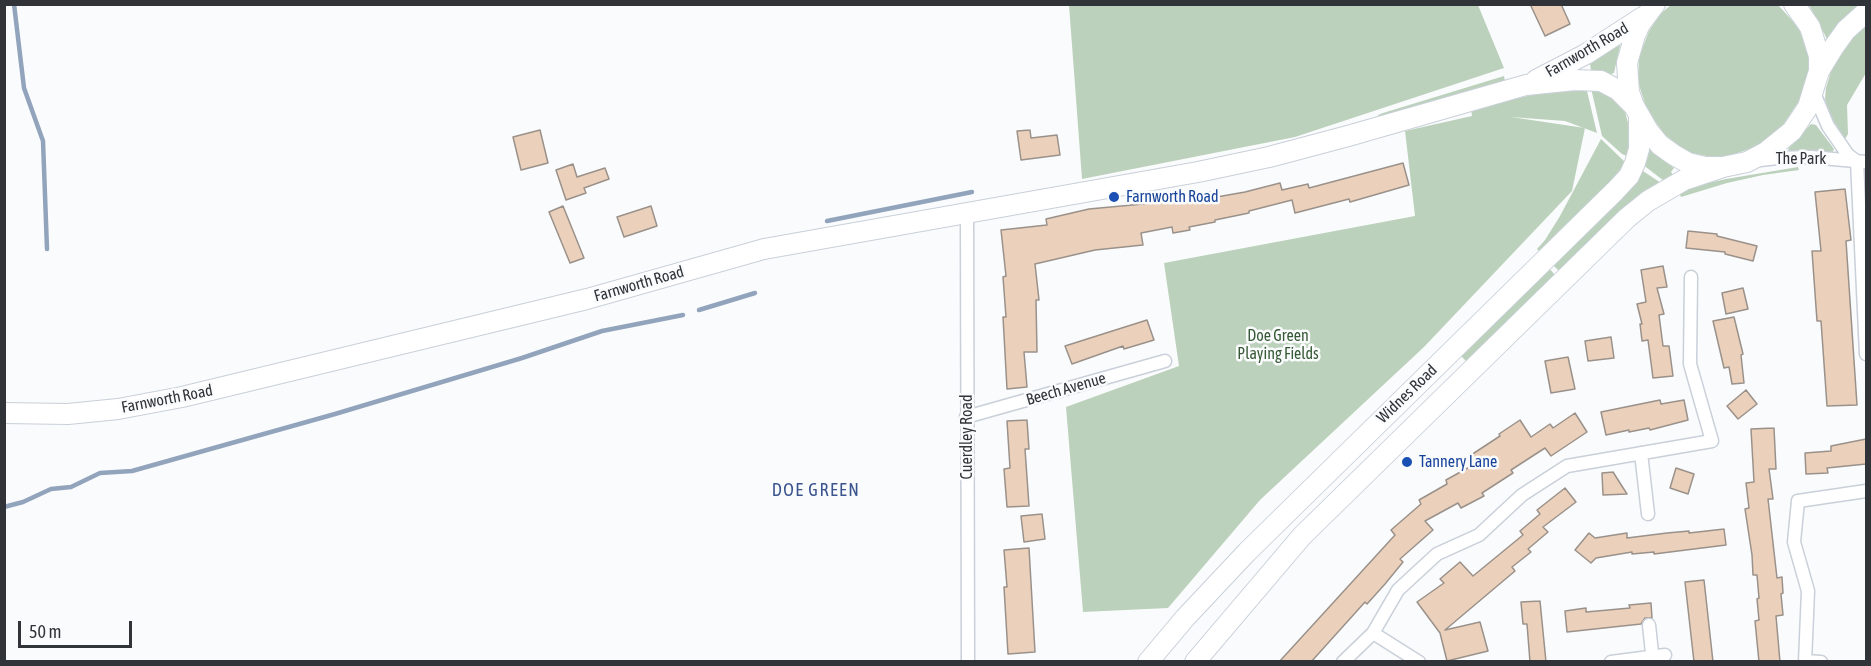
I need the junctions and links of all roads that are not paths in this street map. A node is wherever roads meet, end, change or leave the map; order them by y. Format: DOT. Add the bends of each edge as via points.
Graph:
graph roads {
  1 [pos="1794,4"];
  2 [pos="1651,9"];
  3 [pos="1866,12"];
  4 [pos="1819,71"];
  5 [pos="1526,85"];
  6 [pos="1814,92"];
  7 [pos="1636,111"];
  8 [pos="1860,161"];
  9 [pos="1747,162"];
  10 [pos="1723,167"];
  11 [pos="967,213"];
  12 [pos="1691,277"];
  13 [pos="1866,354"];
  14 [pos="1165,361"];
  15 [pos="4,413"];
  16 [pos="966,417"];
  17 [pos="1641,453"];
  18 [pos="1866,491"];
  19 [pos="1648,514"];
  20 [pos="1649,625"];
  21 [pos="1373,633"];
  22 [pos="1657,658"];
  23 [pos="1805,661"];
  24 [pos="968,662"];
  25 [pos="1148,662"];
  26 [pos="1195,662"];
  27 [pos="1343,662"];
  28 [pos="1419,662"];
  29 [pos="1611,662"];
  30 [pos="1821,662"];
  1 -- 4 [label="main road" via="1816,40"];
  2 -- 5 [label="main road, Farnworth Road" via="1586,54"];
  2 -- 7 [label="main road" via="1635,35 1627,63 1626,78"];
  3 -- 4 [label="main road" via="1846,30"];
  4 -- 6 [label="main road"];
  5 -- 7 [label="main road, Farnworth Road" via="1601,81 1618,90"];
  5 -- 11 [label="main road, Farnworth Road" via="1269,156"];
  6 -- 8 [label="street, The Park" via="1828,126 1848,154"];
  6 -- 9 [label="main road" via="1792,131"];
  7 -- 10 [label="main road" via="1660,145 1674,155 1688,163"];
  7 -- 25 [label="main road, Widnes Road" via="1640,136 1629,176 1247,552"];
  8 -- 9 [label="street, The Park" via="1778,158"];
  8 -- 13 [label="street"];
  9 -- 10 [label="main road"];
  10 -- 26 [label="main road, Widnes Road" via="1684,180 1627,218 1302,536"];
  11 -- 15 [label="main road, Farnworth Road" via="764,249 532,313 182,397 68,414"];
  11 -- 16 [label="street, Cuerdley Road"];
  12 -- 17 [label="street" via="1690,364 1712,441"];
  14 -- 16 [label="street, Beech Avenue"];
  16 -- 24 [label="street, Cuerdley Road"];
  17 -- 19 [label="street"];
  17 -- 21 [label="street" via="1567,466 1522,495 1479,535 1437,554 1398,590"];
  18 -- 23 [label="street" via="1798,501 1794,542 1808,591"];
  20 -- 22 [label="street"];
  21 -- 27 [label="street"];
  21 -- 28 [label="street"];
  22 -- 29 [label="street"];
  23 -- 30 [label="street"];
}
